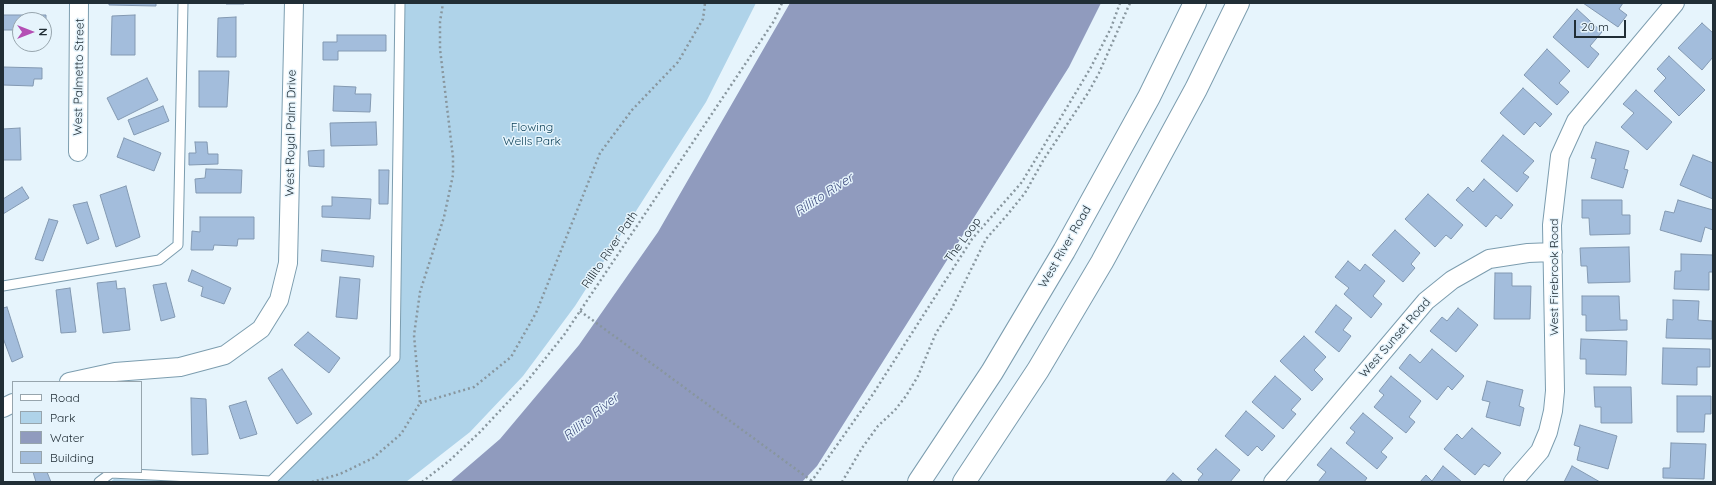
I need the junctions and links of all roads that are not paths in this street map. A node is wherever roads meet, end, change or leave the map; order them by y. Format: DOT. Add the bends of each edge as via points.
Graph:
graph roads {
  1 [pos="79,3"];
  2 [pos="183,3"];
  3 [pos="294,3"];
  4 [pos="400,3"];
  5 [pos="1195,3"];
  6 [pos="1238,3"];
  7 [pos="1675,3"];
  8 [pos="78,152"];
  9 [pos="1553,252"];
  10 [pos="3,286"];
  11 [pos="74,381"];
  12 [pos="12,403"];
  13 [pos="3,408"];
  14 [pos="99,482"];
  15 [pos="920,482"];
  16 [pos="964,482"];
  17 [pos="1273,482"];
  18 [pos="1513,482"];
  1 -- 8 [label="street, West Palmetto Street"];
  2 -- 10 [label="lane" via="178,245 159,260"];
  3 -- 11 [label="street, West Royal Palm Drive" via="288,263 279,300 261,329 226,356 180,367 116,372"];
  4 -- 14 [label="lane" via="395,358 271,480 111,473"];
  5 -- 15 [label="main road, West River Road" via="1149,97 1064,251 992,372"];
  6 -- 16 [label="main road" via="1196,89 1102,262 1038,370"];
  7 -- 9 [label="street, West Firebrook Road" via="1576,121 1560,156 1552,225"];
  9 -- 17 [label="street, West Sunset Road" via="1489,259 1452,280 1426,300"];
  9 -- 18 [label="street, West Firebrook Road" via="1553,411 1540,451"];
  12 -- 13 [label="street"];
}
